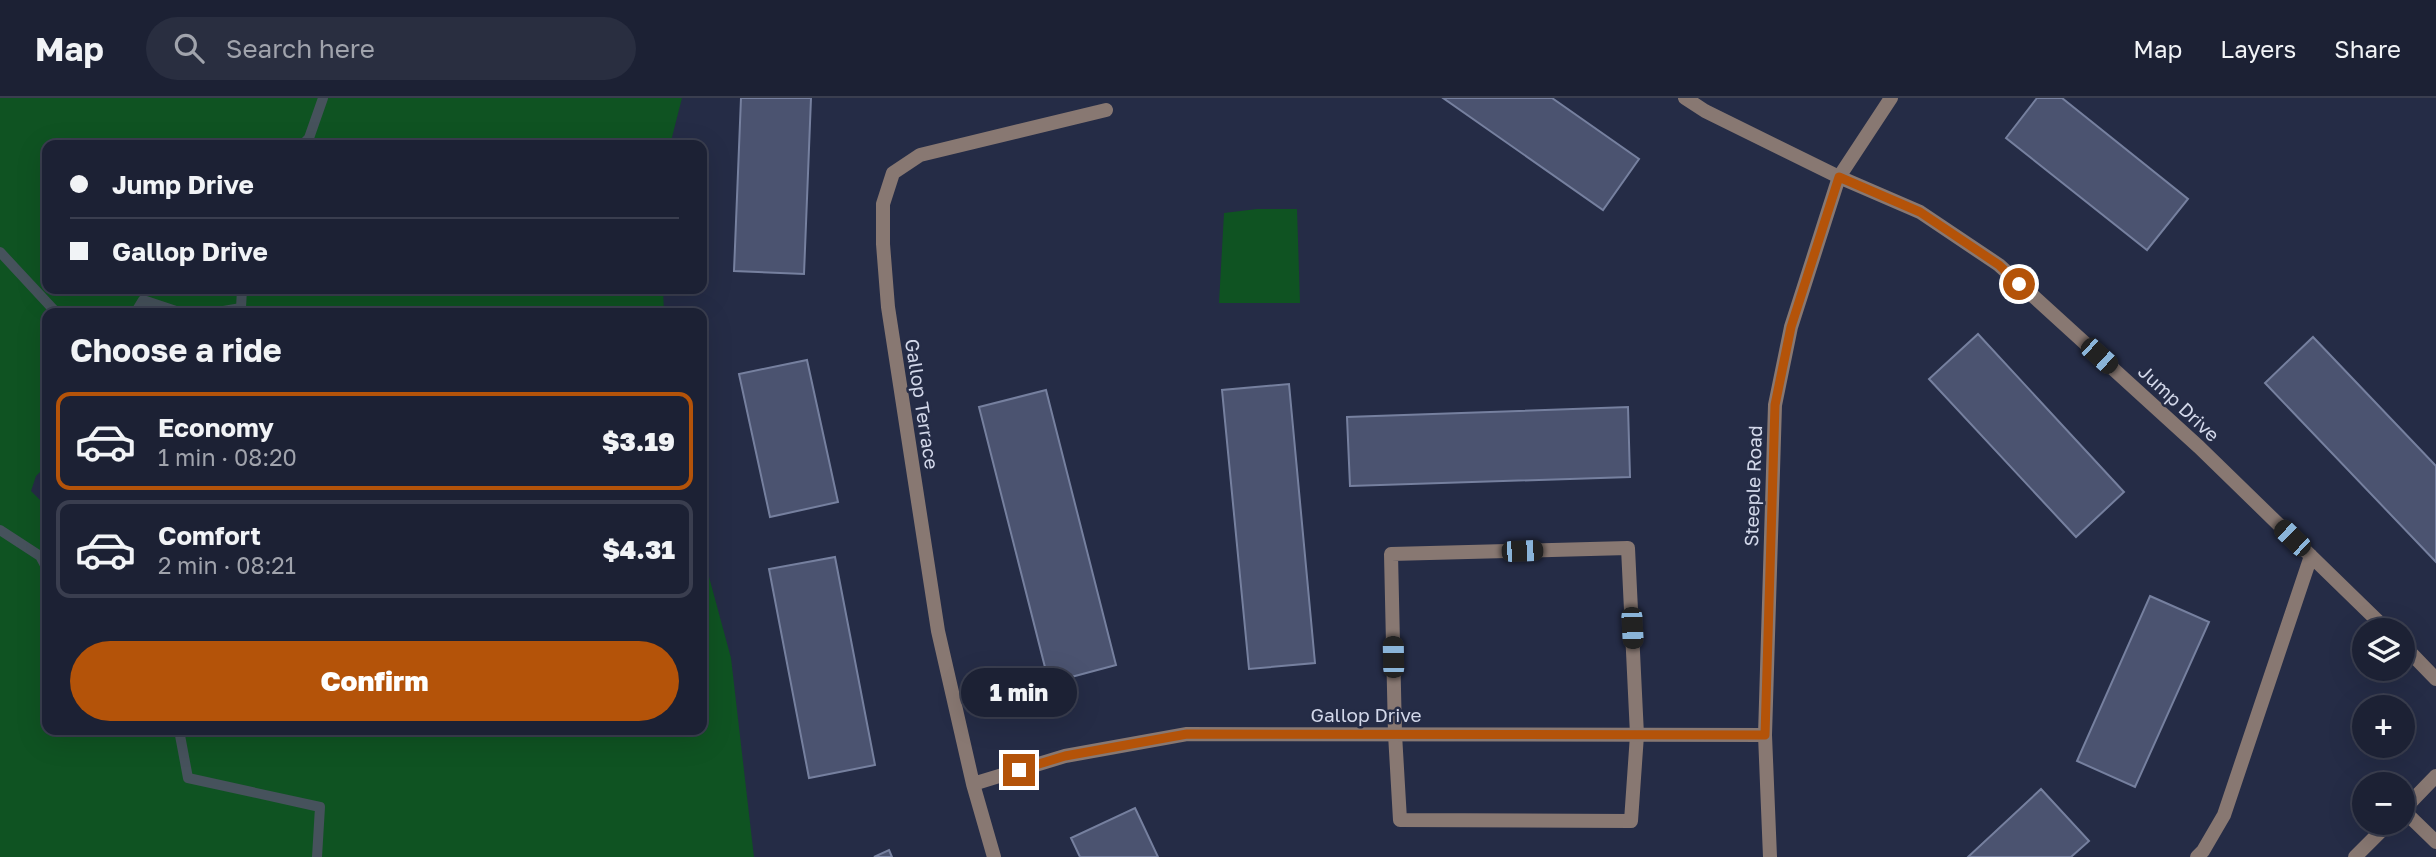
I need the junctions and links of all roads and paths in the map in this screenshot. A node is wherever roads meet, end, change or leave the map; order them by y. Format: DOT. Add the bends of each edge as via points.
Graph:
graph roads {
  1 [pos="1685,98"];
  2 [pos="1715,98"];
  3 [pos="1891,98"];
  4 [pos="1105,110"];
  5 [pos="1705,111"];
  6 [pos="1839,177"];
  7 [pos="2311,556"];
  8 [pos="2375,618"];
  9 [pos="2415,657"];
  10 [pos="2436,679"];
  11 [pos="1395,734"];
  12 [pos="1637,735"];
  13 [pos="1765,735"];
  14 [pos="2436,776"];
  15 [pos="973,784"];
  16 [pos="2415,798"];
  17 [pos="2415,822"];
  18 [pos="2377,835"];
  19 [pos="2436,842"];
  20 [pos="993,857"];
  21 [pos="1770,857"];
  22 [pos="2197,857"];
  23 [pos="2355,857"];
  1 -- 5 [label="street, Jump Drive"];
  2 -- 5 [label="street"];
  3 -- 6 [label="street, Steeple Road"];
  4 -- 15 [label="street, Gallop Terrace" via="920,155 893,173 883,204 888,307 900,388 938,631"];
  5 -- 6 [label="street, Jump Drive"];
  6 -- 7 [label="street, Jump Drive" via="1920,212 1999,265"];
  6 -- 13 [label="street, Steeple Road" via="1791,327 1775,405"];
  7 -- 8 [label="street, Jump Drive"];
  7 -- 22 [label="street" via="2224,815"];
  9 -- 10 [label="street"];
  11 -- 12 [label="street, Gallop Drive"];
  11 -- 12 [label="street" via="1400,820 1631,821"];
  11 -- 12 [label="street" via="1391,554 1628,548"];
  11 -- 15 [label="street, Gallop Drive" via="1187,734 1065,756"];
  12 -- 13 [label="street, Gallop Drive"];
  13 -- 21 [label="street, Steeple Road"];
  14 -- 16 [label="street"];
  15 -- 20 [label="street, Gallop Terrace"];
  17 -- 19 [label="street"];
  18 -- 23 [label="street"];
}
